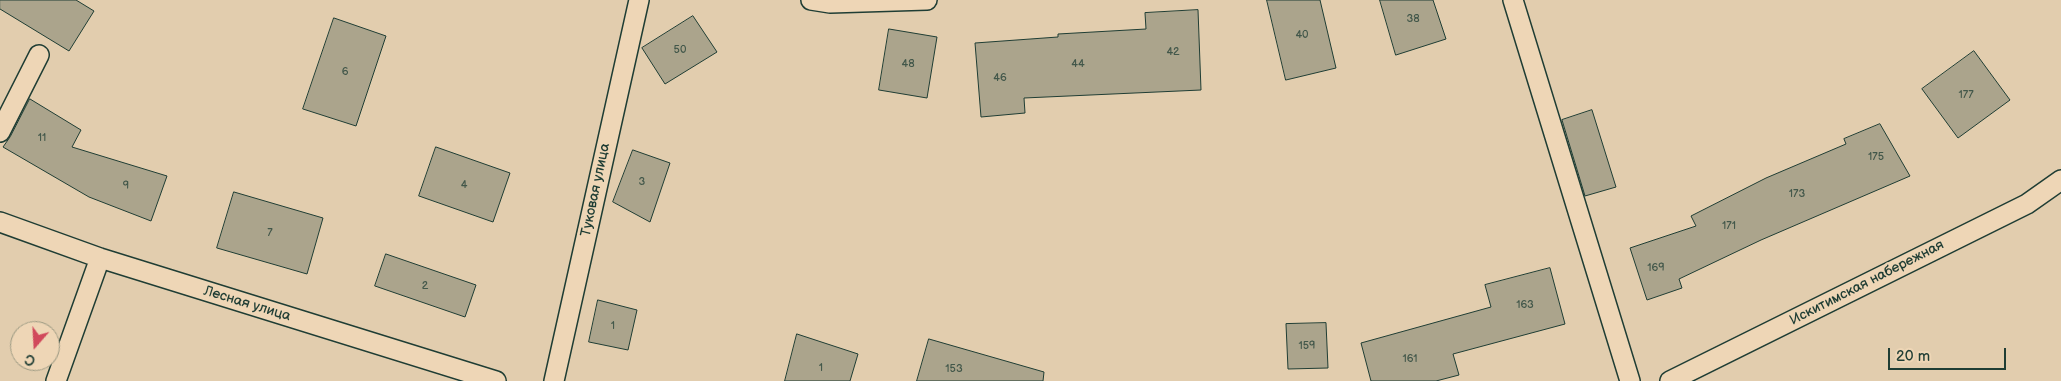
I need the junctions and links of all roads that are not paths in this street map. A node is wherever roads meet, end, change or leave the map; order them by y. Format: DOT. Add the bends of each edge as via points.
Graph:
graph roads {
  1 [pos="638,0"];
  2 [pos="811,0"];
  3 [pos="927,0"];
  4 [pos="1514,0"];
  5 [pos="39,55"];
  6 [pos="0,132"];
  7 [pos="2061,180"];
  8 [pos="0,222"];
  9 [pos="100,258"];
  10 [pos="56,381"];
  11 [pos="496,381"];
  12 [pos="554,381"];
  13 [pos="1630,381"];
  14 [pos="1670,381"];
  1 -- 12 [label="lane, Туковая улица"];
  2 -- 3 [label="lane" via="830,3"];
  4 -- 13 [label="lane"];
  5 -- 6 [label="lane"];
  7 -- 14 [label="lane, Искитимская набережная" via="2027,204"];
  8 -- 9 [label="lane, Лесная улица"];
  9 -- 10 [label="lane"];
  9 -- 11 [label="lane, Лесная улица"];
}
